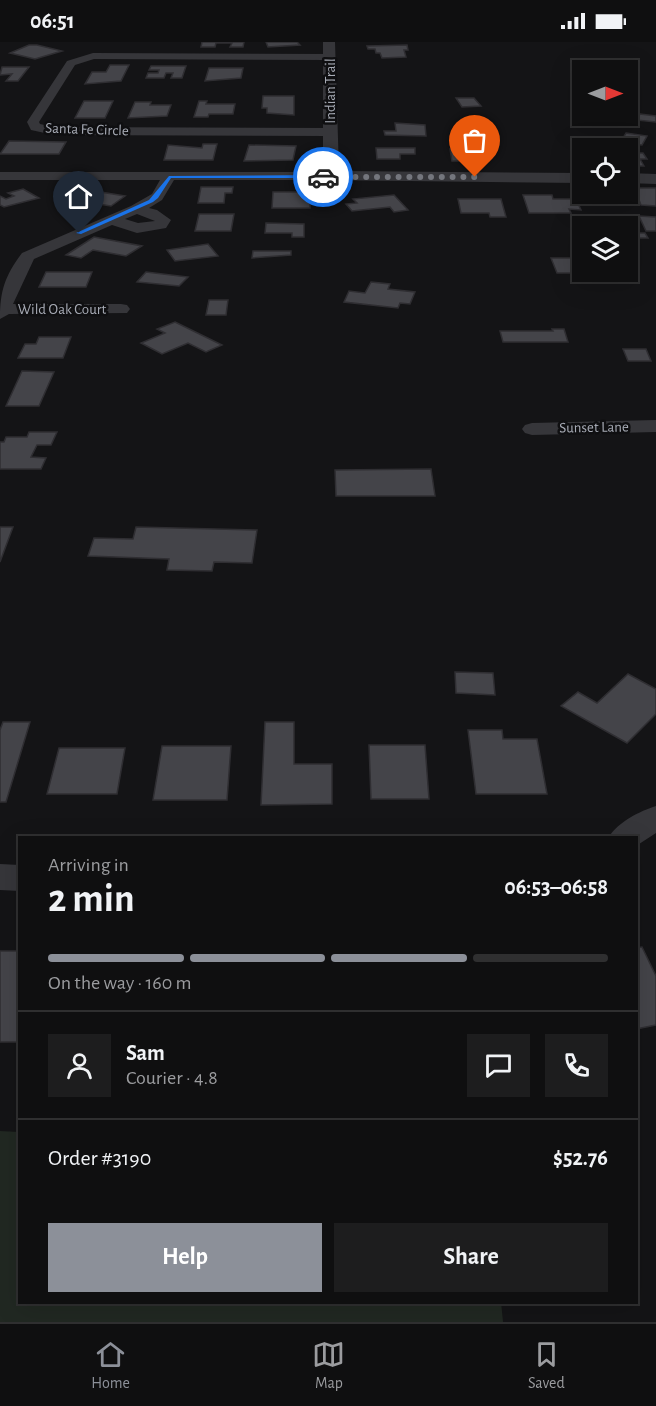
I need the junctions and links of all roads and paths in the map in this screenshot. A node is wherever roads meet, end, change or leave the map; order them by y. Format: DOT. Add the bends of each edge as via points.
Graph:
graph roads {
  1 [pos="329,49"];
  2 [pos="330,132"];
  3 [pos="0,176"];
  4 [pos="169,177"];
  5 [pos="331,177"];
  6 [pos="572,178"];
  7 [pos="638,178"];
  8 [pos="656,179"];
  9 [pos="136,209"];
  10 [pos="109,219"];
  11 [pos="121,309"];
  12 [pos="1,311"];
  13 [pos="656,426"];
  14 [pos="532,429"];
  15 [pos="656,818"];
  16 [pos="627,836"];
  17 [pos="0,877"];
  18 [pos="18,878"];
  1 -- 2 [label="street, Indian Trail"];
  1 -- 2 [label="street, Santa Fe Circle" via="93,56 71,63 33,122 35,127 54,131"];
  2 -- 5 [label="street, Indian Trail"];
  3 -- 4 [label="street"];
  4 -- 5 [label="street"];
  4 -- 9 [label="street" via="157,197"];
  5 -- 6 [label="street"];
  7 -- 8 [label="street"];
  9 -- 10 [label="street"];
  9 -- 10 [label="street" via="164,220 161,225 137,228"];
  10 -- 12 [label="street" via="28,256"];
  11 -- 12 [label="street, Wild Oak Court"];
  13 -- 14 [label="street, Sunset Lane"];
  15 -- 16 [label="street"];
  17 -- 18 [label="street"];
}
